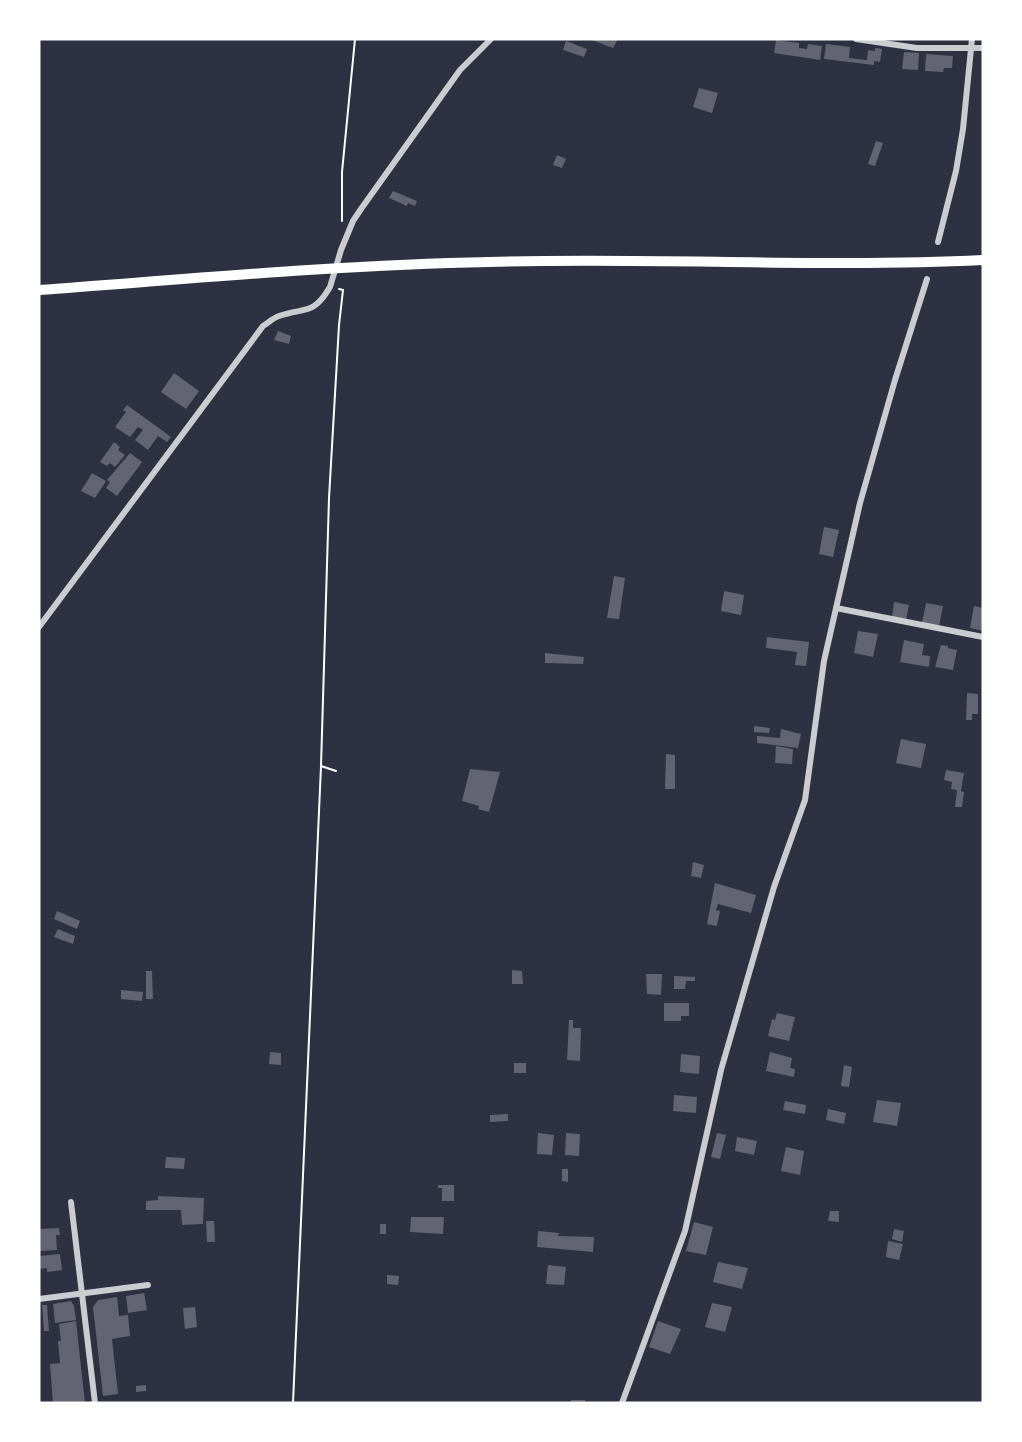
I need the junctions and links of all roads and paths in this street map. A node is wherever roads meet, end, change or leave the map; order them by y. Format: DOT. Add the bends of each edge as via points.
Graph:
graph roads {
  1 [pos="355,39"];
  2 [pos="490,39"];
  3 [pos="856,39"];
  4 [pos="972,39"];
  5 [pos="972,47"];
  6 [pos="983,48"];
  7 [pos="341,228"];
  8 [pos="938,242"];
  9 [pos="983,260"];
  10 [pos="927,279"];
  11 [pos="330,285"];
  12 [pos="39,290"];
  13 [pos="836,609"];
  14 [pos="39,627"];
  15 [pos="983,637"];
  16 [pos="321,766"];
  17 [pos="336,771"];
  18 [pos="71,1202"];
  19 [pos="148,1285"];
  20 [pos="82,1293"];
  21 [pos="39,1299"];
  22 [pos="95,1403"];
  23 [pos="293,1403"];
  24 [pos="621,1403"];
  1 -- 7 [label="path" via="342,172"];
  2 -- 11 [label="street" via="460,70 361,210 348,233"];
  3 -- 5 [label="street" via="917,48"];
  4 -- 5 [label="street"];
  5 -- 6 [label="street"];
  5 -- 8 [label="street" via="962,140"];
  9 -- 12 [label="highway" via="488,262"];
  10 -- 13 [label="street" via="860,503"];
  11 -- 14 [label="street" via="312,308 276,317 263,326"];
  11 -- 16 [label="path" via="343,290 329,498"];
  13 -- 15 [label="street"];
  13 -- 24 [label="street" via="824,661 805,800 774,886 721,1070 685,1231"];
  16 -- 17 [label="path"];
  16 -- 23 [label="path"];
  18 -- 20 [label="street"];
  19 -- 20 [label="street"];
  20 -- 21 [label="street"];
  20 -- 22 [label="street"];
}
